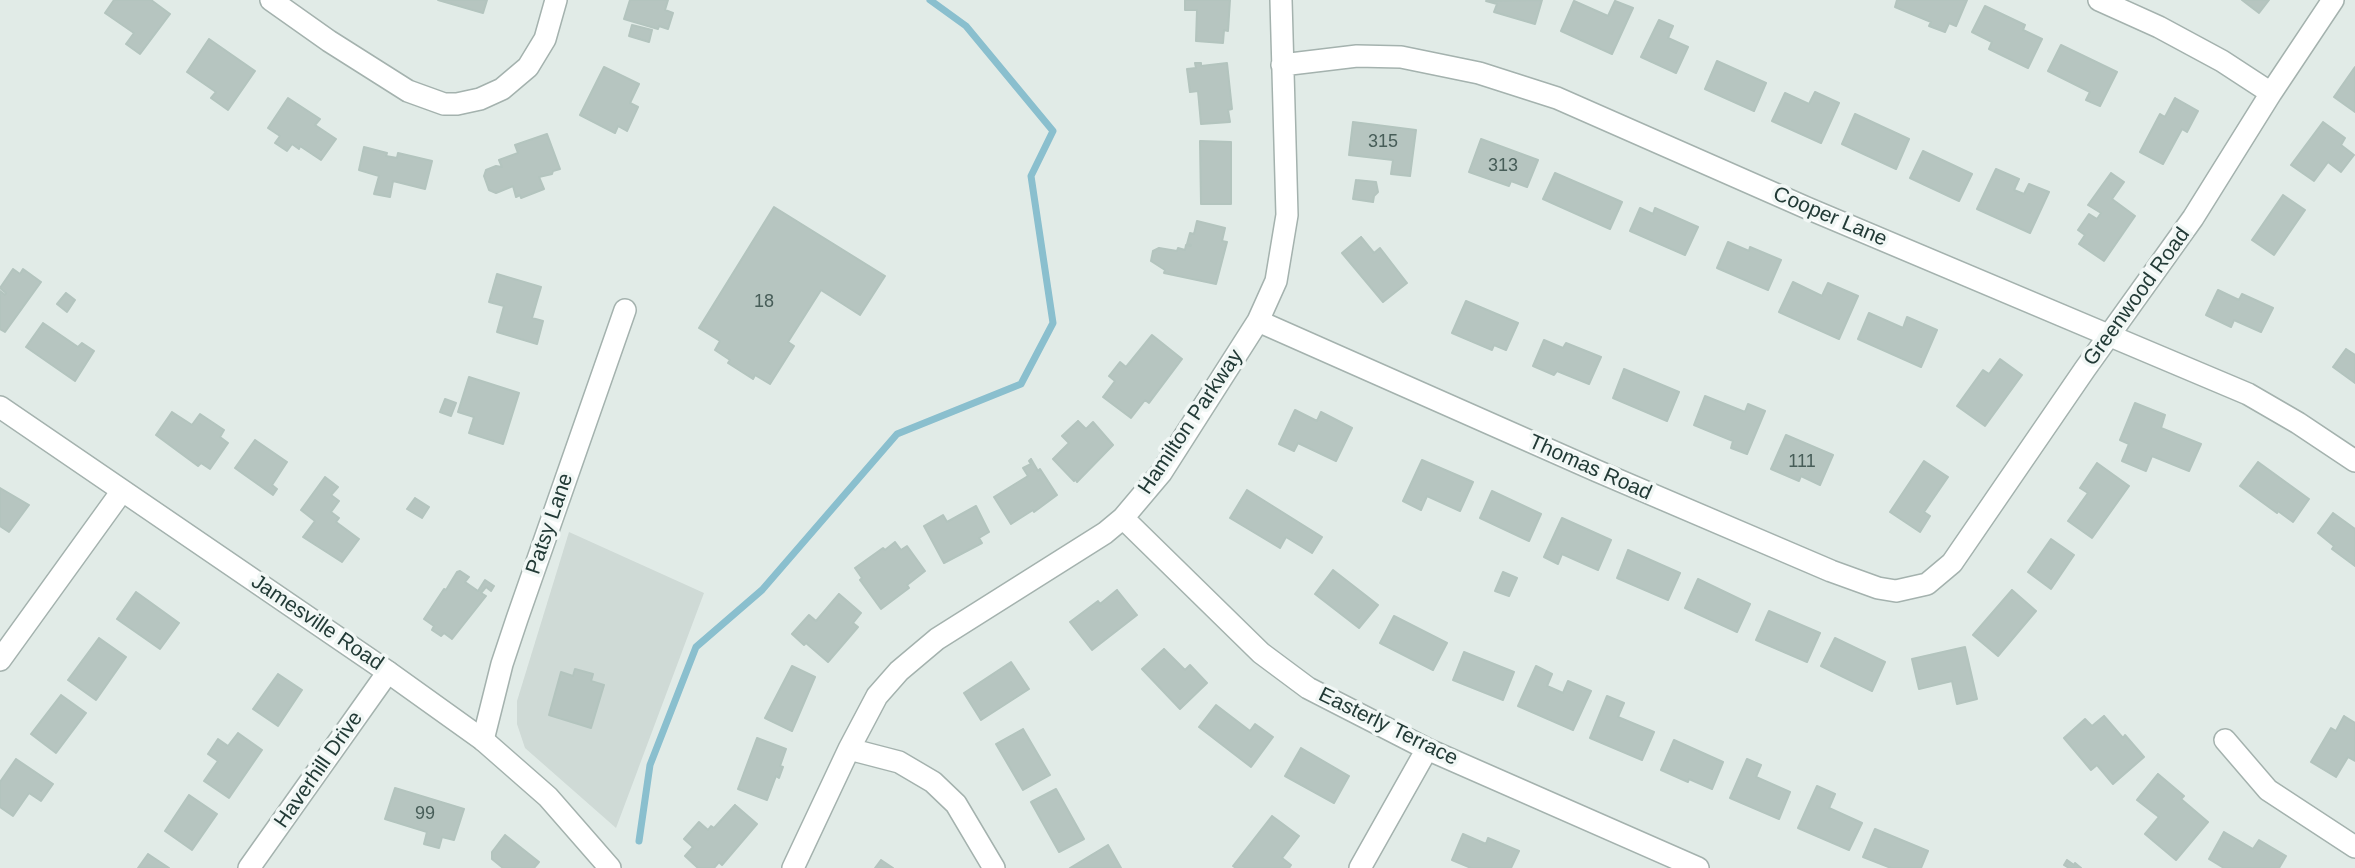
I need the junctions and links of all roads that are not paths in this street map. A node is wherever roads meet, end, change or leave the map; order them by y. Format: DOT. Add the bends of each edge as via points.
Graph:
graph roads {
  1 [pos="271,0"];
  2 [pos="556,0"];
  3 [pos="1281,0"];
  4 [pos="2099,0"];
  5 [pos="2333,0"];
  6 [pos="1282,65"];
  7 [pos="2270,93"];
  8 [pos="625,310"];
  9 [pos="1258,321"];
  10 [pos="2110,337"];
  11 [pos="0,407"];
  12 [pos="2355,461"];
  13 [pos="122,491"];
  14 [pos="1123,518"];
  15 [pos="1927,584"];
  16 [pos="0,660"];
  17 [pos="388,672"];
  18 [pos="483,740"];
  19 [pos="2225,740"];
  20 [pos="849,748"];
  21 [pos="1427,749"];
  22 [pos="2355,847"];
  23 [pos="249,868"];
  24 [pos="610,868"];
  25 [pos="793,868"];
  26 [pos="994,868"];
  27 [pos="1360,868"];
  28 [pos="1698,868"];
  1 -- 2 [label="street" via="408,91 457,104 502,89 528,67 545,39"];
  3 -- 6 [label="street, Hamilton Parkway"];
  4 -- 7 [label="street" via="2222,61"];
  5 -- 7 [label="street, Greenwood Road"];
  6 -- 9 [label="street, Hamilton Parkway" via="1286,215 1276,281"];
  6 -- 10 [label="street, Cooper Lane" via="1357,56 1401,57 1479,73 1557,98"];
  7 -- 10 [label="street, Greenwood Road" via="2193,218"];
  8 -- 18 [label="street, Patsy Lane" via="502,664"];
  9 -- 14 [label="street, Hamilton Parkway" via="1161,472"];
  9 -- 15 [label="street, Thomas Road" via="1830,571 1896,591"];
  10 -- 12 [label="street, Cooper Lane" via="2248,394"];
  10 -- 15 [label="street, Greenwood Road" via="1952,563"];
  11 -- 13 [label="street, Jamesville Road"];
  13 -- 16 [label="street"];
  13 -- 17 [label="street, Jamesville Road"];
  14 -- 20 [label="street, Hamilton Parkway" via="937,639 908,663 877,696"];
  14 -- 21 [label="street, Easterly Terrace" via="1261,653 1308,688"];
  17 -- 18 [label="street, Jamesville Road"];
  17 -- 23 [label="street, Haverhill Drive"];
  18 -- 24 [label="street, Jamesville Road" via="548,797"];
  19 -- 22 [label="street" via="2268,790"];
  20 -- 25 [label="street, Hamilton Parkway"];
  20 -- 26 [label="street" via="899,762 933,782 956,804"];
  21 -- 27 [label="street"];
  21 -- 28 [label="street, Easterly Terrace"];
}
